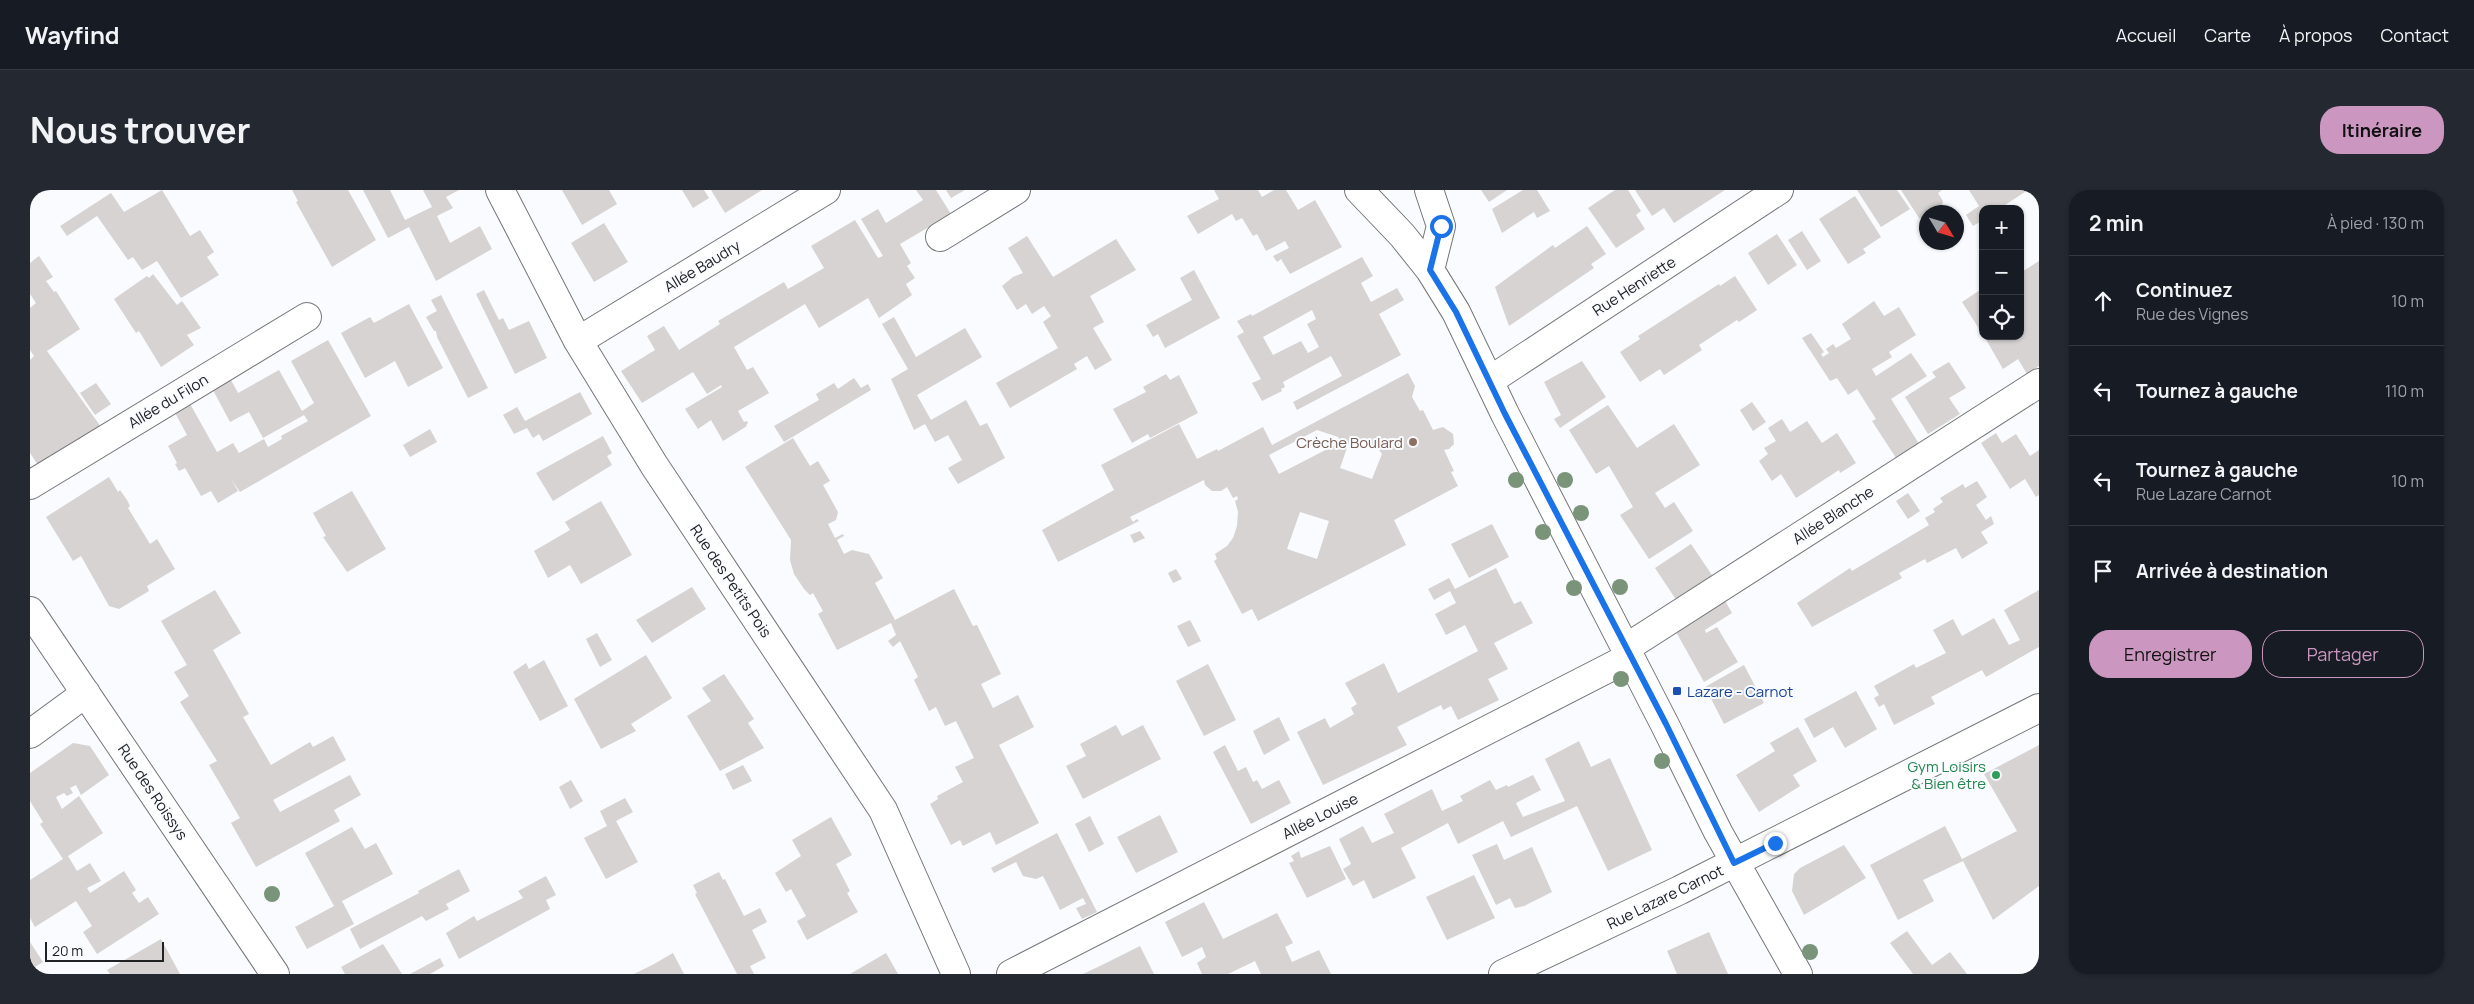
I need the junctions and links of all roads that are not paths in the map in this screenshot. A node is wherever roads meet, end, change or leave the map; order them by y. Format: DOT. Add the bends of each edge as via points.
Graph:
graph roads {
  1 [pos="500,190"];
  2 [pos="826,190"];
  3 [pos="1016,190"];
  4 [pos="1359,190"];
  5 [pos="1429,190"];
  6 [pos="1779,190"];
  7 [pos="940,237"];
  8 [pos="1430,270"];
  9 [pos="307,317"];
  10 [pos="578,341"];
  11 [pos="1489,381"];
  12 [pos="2039,383"];
  13 [pos="30,485"];
  14 [pos="30,611"];
  15 [pos="1628,653"];
  16 [pos="86,693"];
  17 [pos="2039,708"];
  18 [pos="30,734"];
  19 [pos="1734,863"];
  20 [pos="275,974"];
  21 [pos="956,974"];
  22 [pos="1011,974"];
  23 [pos="1503,974"];
  24 [pos="1798,974"];
  1 -- 10 [label="street, Rue des Petits Pois"];
  2 -- 10 [label="street, Allée Baudry"];
  3 -- 7 [label="street"];
  4 -- 8 [label="street"];
  5 -- 8 [label="street" via="1441,226"];
  6 -- 11 [label="street, Rue Henriette"];
  8 -- 11 [label="street" via="1456,312"];
  9 -- 13 [label="street, Allée du Filon"];
  10 -- 21 [label="street, Rue des Petits Pois" via="654,465 882,810"];
  11 -- 15 [label="street"];
  12 -- 15 [label="street, Allée Blanche"];
  14 -- 16 [label="street, Rue des Roissys"];
  15 -- 19 [label="street"];
  15 -- 22 [label="street, Allée Louise"];
  16 -- 18 [label="street"];
  16 -- 20 [label="street, Rue des Roissys"];
  17 -- 19 [label="street, Rue Lazare Carnot"];
  19 -- 23 [label="street, Rue Lazare Carnot"];
  19 -- 24 [label="street"];
}
